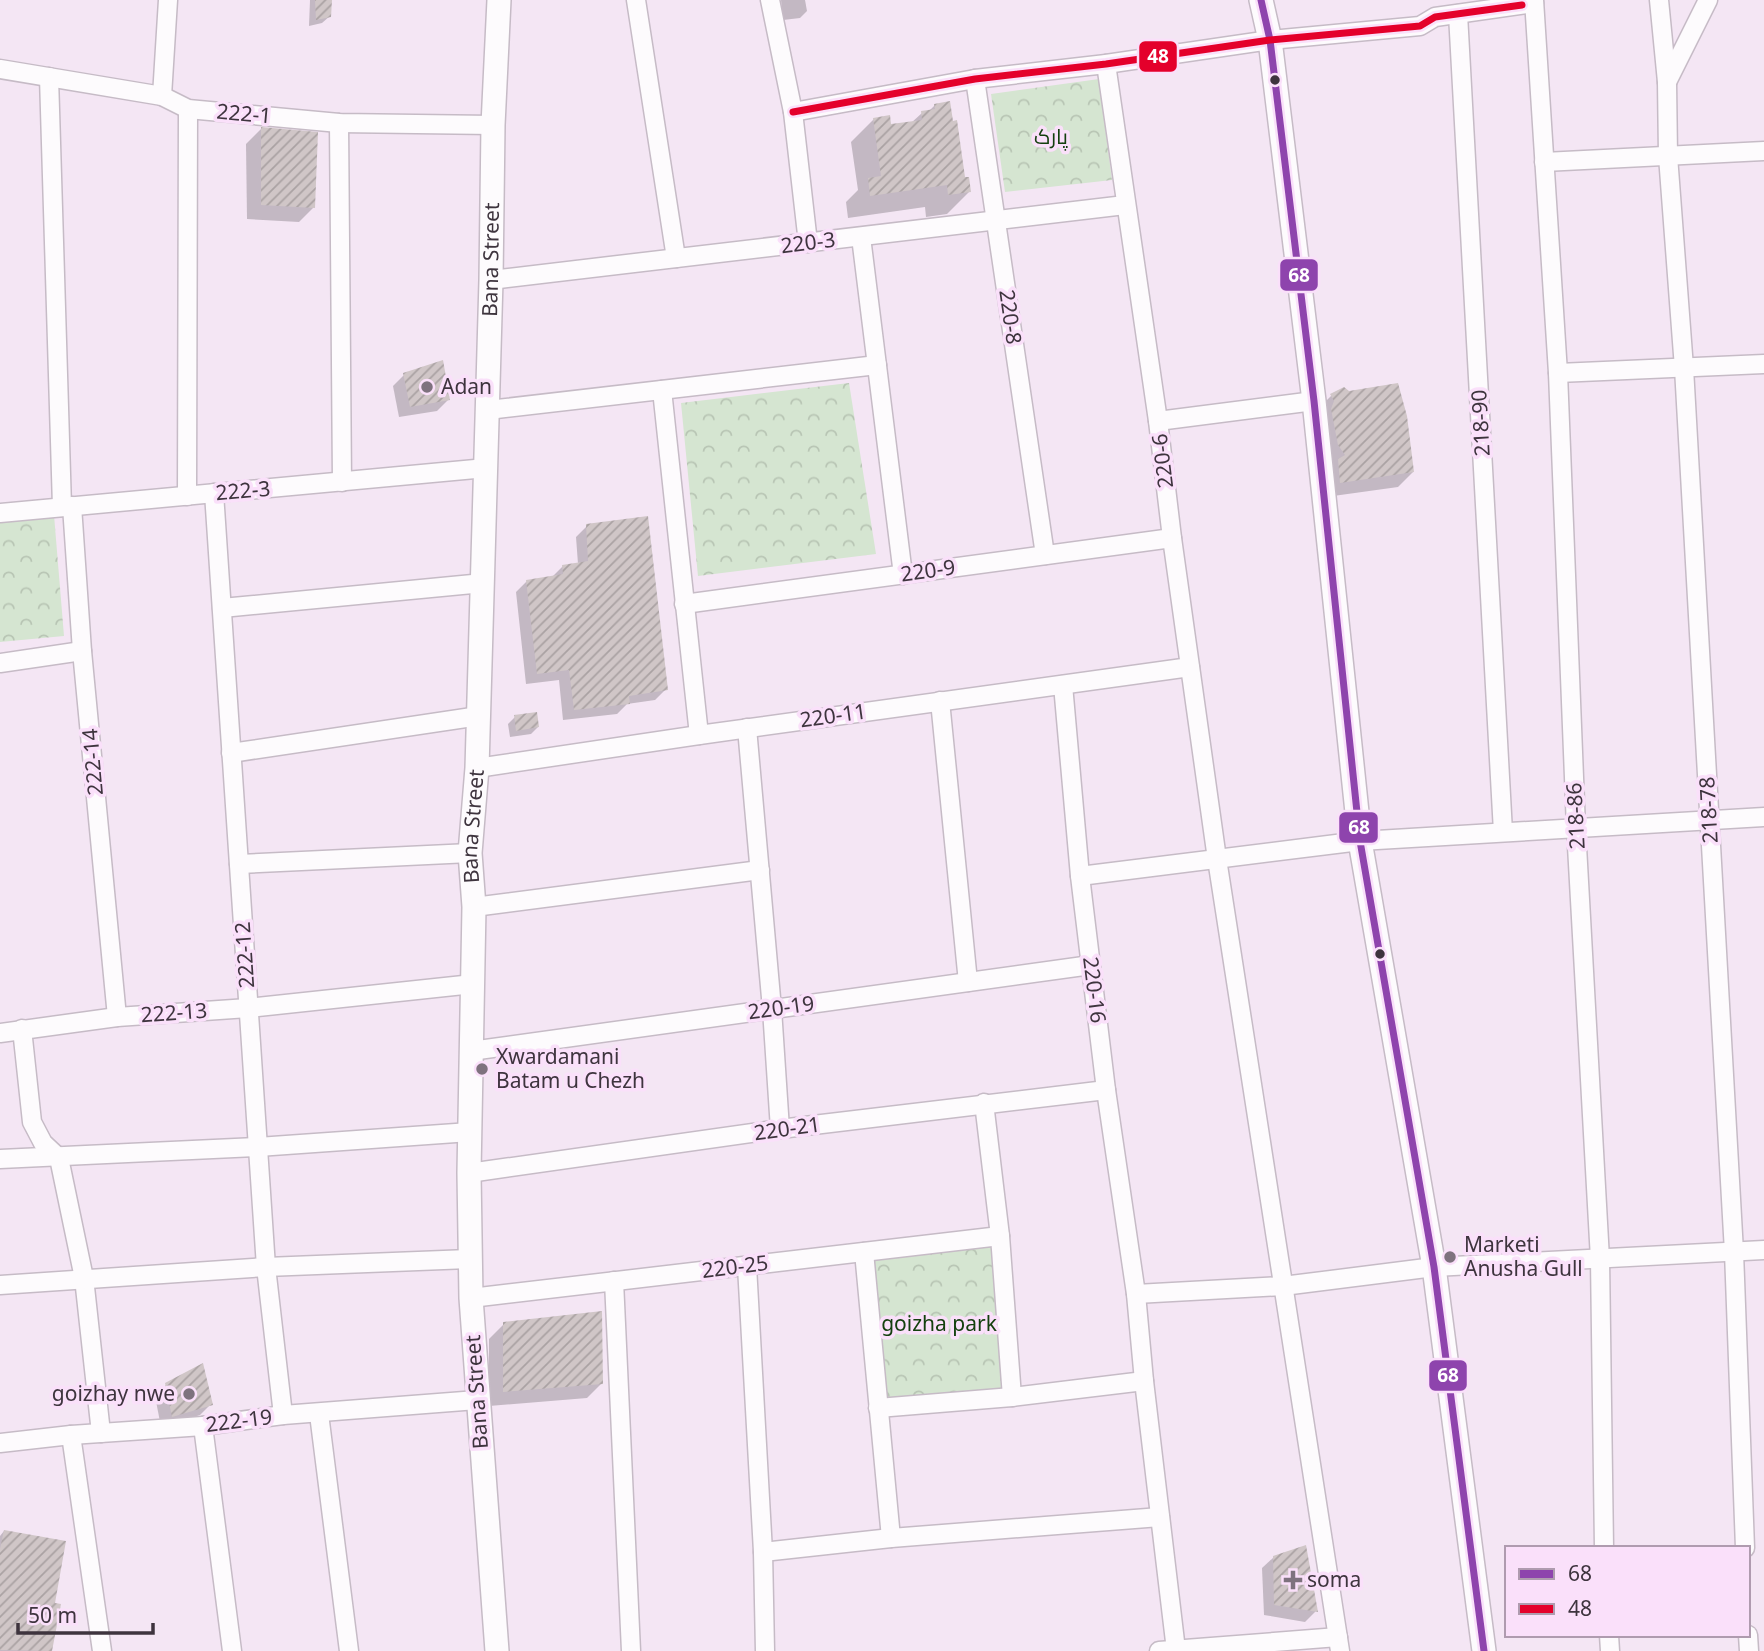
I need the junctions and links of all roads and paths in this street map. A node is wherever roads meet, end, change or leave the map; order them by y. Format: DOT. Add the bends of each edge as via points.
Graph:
graph roads {
  1 [pos="168,0"];
  2 [pos="499,0"];
  3 [pos="636,0"];
  4 [pos="770,0"];
  5 [pos="1261,0"];
  6 [pos="1659,0"];
  7 [pos="1708,0"];
  8 [pos="1534,2"];
  9 [pos="1458,14"];
  10 [pos="1270,40"];
  11 [pos="1106,64"];
  12 [pos="0,69"];
  13 [pos="49,78"];
  14 [pos="975,79"];
  15 [pos="1667,82"];
  16 [pos="162,96"];
  17 [pos="188,109"];
  18 [pos="793,112"];
  19 [pos="339,123"];
  20 [pos="493,125"];
  21 [pos="1764,151"];
  22 [pos="1668,156"];
  23 [pos="1545,162"];
  24 [pos="1125,205"];
  25 [pos="995,221"];
  26 [pos="860,237"];
  27 [pos="808,243"];
  28 [pos="676,258"];
  29 [pos="491,280"];
  30 [pos="1764,364"];
  31 [pos="877,365"];
  32 [pos="1684,368"];
  33 [pos="1558,373"];
  34 [pos="662,390"];
  35 [pos="1314,401"];
  36 [pos="488,410"];
  37 [pos="1158,421"];
  38 [pos="486,468"];
  39 [pos="342,482"];
  40 [pos="214,493"];
  41 [pos="187,496"];
  42 [pos="67,507"];
  43 [pos="0,513"];
  44 [pos="1172,538"];
  45 [pos="1045,555"];
  46 [pos="903,575"];
  47 [pos="482,583"];
  48 [pos="684,604"];
  49 [pos="222,608"];
  50 [pos="82,651"];
  51 [pos="0,663"];
  52 [pos="1190,667"];
  53 [pos="1063,685"];
  54 [pos="940,701"];
  55 [pos="479,716"];
  56 [pos="747,728"];
  57 [pos="699,735"];
  58 [pos="231,753"];
  59 [pos="478,768"];
  60 [pos="1764,817"];
  61 [pos="1710,820"];
  62 [pos="1576,828"];
  63 [pos="1503,832"];
  64 [pos="1360,841"];
  65 [pos="470,853"];
  66 [pos="1216,859"];
  67 [pos="239,864"];
  68 [pos="760,870"];
  69 [pos="1080,876"];
  70 [pos="474,907"];
  71 [pos="1091,965"];
  72 [pos="968,982"];
  73 [pos="473,984"];
  74 [pos="248,1008"];
  75 [pos="772,1009"];
  76 [pos="117,1017"];
  77 [pos="22,1029"];
  78 [pos="0,1033"];
  79 [pos="471,1051"];
  80 [pos="1106,1090"];
  81 [pos="984,1103"];
  82 [pos="780,1129"];
  83 [pos="470,1132"];
  84 [pos="258,1147"];
  85 [pos="59,1158"];
  86 [pos="0,1159"];
  87 [pos="469,1173"];
  88 [pos="1000,1236"];
  89 [pos="1764,1250"];
  90 [pos="864,1252"];
  91 [pos="1734,1252"];
  92 [pos="469,1259"];
  93 [pos="1600,1259"];
  94 [pos="747,1266"];
  95 [pos="266,1267"];
  96 [pos="1434,1267"];
  97 [pos="84,1278"];
  98 [pos="614,1281"];
  99 [pos="0,1285"];
  100 [pos="1283,1286"];
  101 [pos="1136,1294"];
  102 [pos="471,1298"];
  103 [pos="1144,1381"];
  104 [pos="1013,1397"];
  105 [pos="477,1400"];
  106 [pos="878,1408"];
  107 [pos="318,1414"];
  108 [pos="282,1415"];
  109 [pos="204,1426"];
  110 [pos="101,1433"];
  111 [pos="71,1435"];
  112 [pos="0,1443"];
  113 [pos="1160,1517"];
  114 [pos="891,1538"];
  115 [pos="1604,1546"];
  116 [pos="1745,1546"];
  117 [pos="763,1552"];
  118 [pos="1339,1644"];
  119 [pos="1213,1649"];
  120 [pos="1168,1650"];
  121 [pos="103,1651"];
  122 [pos="232,1651"];
  123 [pos="349,1651"];
  124 [pos="497,1651"];
  125 [pos="631,1651"];
  126 [pos="765,1651"];
  127 [pos="1484,1651"];
  1 -- 16 [label="street"];
  2 -- 20 [label="street, Bana Street"];
  3 -- 28 [label="street"];
  4 -- 18 [label="street"];
  5 -- 10 [label="street"];
  6 -- 15 [label="street, 218-78"];
  7 -- 15 [label="street"];
  8 -- 9 [label="street"];
  8 -- 23 [label="street, 218-86"];
  9 -- 10 [label="street" via="1420,26"];
  9 -- 63 [label="street, 218-90"];
  10 -- 11 [label="street"];
  10 -- 35 [label="street"];
  11 -- 14 [label="street"];
  11 -- 24 [label="street, 220-6"];
  12 -- 13 [label="street, 222-1"];
  13 -- 16 [label="street, 222-1"];
  13 -- 42 [label="street, 222-14"];
  14 -- 18 [label="street"];
  14 -- 25 [label="street, 220-8"];
  15 -- 22 [label="street, 218-78"];
  16 -- 17 [label="street, 222-1"];
  17 -- 19 [label="street, 222-1"];
  17 -- 41 [label="street"];
  18 -- 27 [label="street"];
  19 -- 20 [label="street, 222-1"];
  19 -- 39 [label="street"];
  20 -- 29 [label="street, Bana Street"];
  21 -- 22 [label="street"];
  22 -- 23 [label="street"];
  22 -- 32 [label="street, 218-78"];
  23 -- 33 [label="street, 218-86"];
  24 -- 25 [label="street, 220-3"];
  24 -- 37 [label="street, 220-6"];
  25 -- 26 [label="street, 220-3"];
  25 -- 45 [label="street, 220-8"];
  26 -- 27 [label="street, 220-3"];
  26 -- 31 [label="street"];
  27 -- 28 [label="street, 220-3"];
  28 -- 29 [label="street, 220-3"];
  29 -- 36 [label="street, Bana Street"];
  30 -- 32 [label="street"];
  31 -- 34 [label="street"];
  31 -- 46 [label="street"];
  32 -- 33 [label="street"];
  32 -- 61 [label="street, 218-78"];
  33 -- 62 [label="street, 218-86"];
  34 -- 36 [label="street"];
  34 -- 48 [label="street"];
  35 -- 37 [label="street"];
  35 -- 64 [label="street"];
  36 -- 38 [label="street, Bana Street"];
  37 -- 44 [label="street, 220-6"];
  38 -- 39 [label="street, 222-3"];
  38 -- 47 [label="street, Bana Street"];
  39 -- 40 [label="street, 222-3"];
  40 -- 41 [label="street, 222-3"];
  40 -- 49 [label="street, 222-12"];
  41 -- 42 [label="street, 222-3"];
  42 -- 43 [label="street, 222-3"];
  42 -- 50 [label="street, 222-14"];
  44 -- 45 [label="street, 220-9"];
  44 -- 52 [label="street, 220-6"];
  45 -- 46 [label="street, 220-9"];
  46 -- 48 [label="street, 220-9"];
  47 -- 49 [label="street"];
  47 -- 55 [label="street, Bana Street"];
  48 -- 57 [label="street"];
  49 -- 58 [label="street, 222-12"];
  50 -- 51 [label="street"];
  50 -- 76 [label="street, 222-14"];
  52 -- 53 [label="street, 220-11"];
  52 -- 66 [label="street, 220-6"];
  53 -- 54 [label="street, 220-11"];
  53 -- 69 [label="street, 220-16"];
  54 -- 56 [label="street, 220-11"];
  54 -- 72 [label="street"];
  55 -- 58 [label="street"];
  55 -- 59 [label="street, Bana Street"];
  56 -- 57 [label="street, 220-11"];
  56 -- 68 [label="street"];
  57 -- 59 [label="street, 220-11"];
  58 -- 67 [label="street, 222-12"];
  59 -- 65 [label="street, Bana Street"];
  60 -- 61 [label="street"];
  61 -- 62 [label="street"];
  61 -- 91 [label="street, 218-78"];
  62 -- 63 [label="street"];
  62 -- 93 [label="street, 218-86"];
  63 -- 64 [label="street"];
  64 -- 66 [label="street"];
  64 -- 96 [label="street"];
  65 -- 67 [label="street"];
  65 -- 70 [label="street, Bana Street"];
  66 -- 69 [label="street"];
  66 -- 100 [label="street, 220-6"];
  67 -- 74 [label="street, 222-12"];
  68 -- 70 [label="street"];
  68 -- 75 [label="street"];
  69 -- 71 [label="street, 220-16"];
  70 -- 73 [label="street, Bana Street"];
  71 -- 72 [label="street, 220-19"];
  71 -- 80 [label="street, 220-16"];
  72 -- 75 [label="street, 220-19"];
  73 -- 74 [label="street, 222-13"];
  73 -- 79 [label="street, Bana Street"];
  74 -- 76 [label="street, 222-13"];
  74 -- 84 [label="street, 222-12"];
  75 -- 79 [label="street, 220-19"];
  75 -- 82 [label="street"];
  76 -- 77 [label="street, 222-13"];
  77 -- 78 [label="street, 222-13"];
  77 -- 85 [label="street" via="32,1122 43,1143"];
  79 -- 83 [label="street, Bana Street"];
  80 -- 81 [label="street, 220-21"];
  80 -- 101 [label="street, 220-16"];
  81 -- 82 [label="street, 220-21"];
  81 -- 88 [label="street"];
  82 -- 87 [label="street, 220-21"];
  83 -- 84 [label="street"];
  83 -- 87 [label="street, Bana Street"];
  84 -- 85 [label="street"];
  84 -- 95 [label="street, 222-12"];
  85 -- 86 [label="street"];
  85 -- 97 [label="street"];
  87 -- 92 [label="street, Bana Street"];
  88 -- 90 [label="street, 220-25"];
  88 -- 104 [label="street"];
  89 -- 91 [label="street"];
  90 -- 94 [label="street, 220-25"];
  90 -- 106 [label="street"];
  91 -- 93 [label="street"];
  91 -- 116 [label="street, 218-78"];
  92 -- 95 [label="street"];
  92 -- 102 [label="street, Bana Street"];
  93 -- 96 [label="street"];
  93 -- 115 [label="street, 218-86"];
  94 -- 98 [label="street, 220-25"];
  94 -- 117 [label="street"];
  95 -- 97 [label="street"];
  95 -- 108 [label="street, 222-12"];
  96 -- 100 [label="street"];
  96 -- 127 [label="street"];
  97 -- 99 [label="street"];
  97 -- 110 [label="street"];
  98 -- 102 [label="street, 220-25"];
  98 -- 125 [label="street"];
  100 -- 101 [label="street"];
  100 -- 118 [label="street, 220-6"];
  101 -- 103 [label="street, 220-16"];
  102 -- 105 [label="street, Bana Street"];
  103 -- 104 [label="street"];
  103 -- 113 [label="street, 220-16"];
  104 -- 106 [label="street"];
  105 -- 107 [label="street, 222-19"];
  105 -- 124 [label="street, Bana Street"];
  106 -- 114 [label="street"];
  107 -- 108 [label="street, 222-19"];
  107 -- 123 [label="street"];
  108 -- 109 [label="street, 222-19"];
  109 -- 110 [label="street, 222-19"];
  109 -- 122 [label="street"];
  110 -- 111 [label="street, 222-19"];
  111 -- 112 [label="street, 222-19"];
  111 -- 121 [label="street"];
  113 -- 114 [label="street"];
  113 -- 120 [label="street, 220-16"];
  114 -- 117 [label="street"];
  117 -- 126 [label="street"];
  118 -- 119 [label="street"];
  119 -- 120 [label="street"];
}
